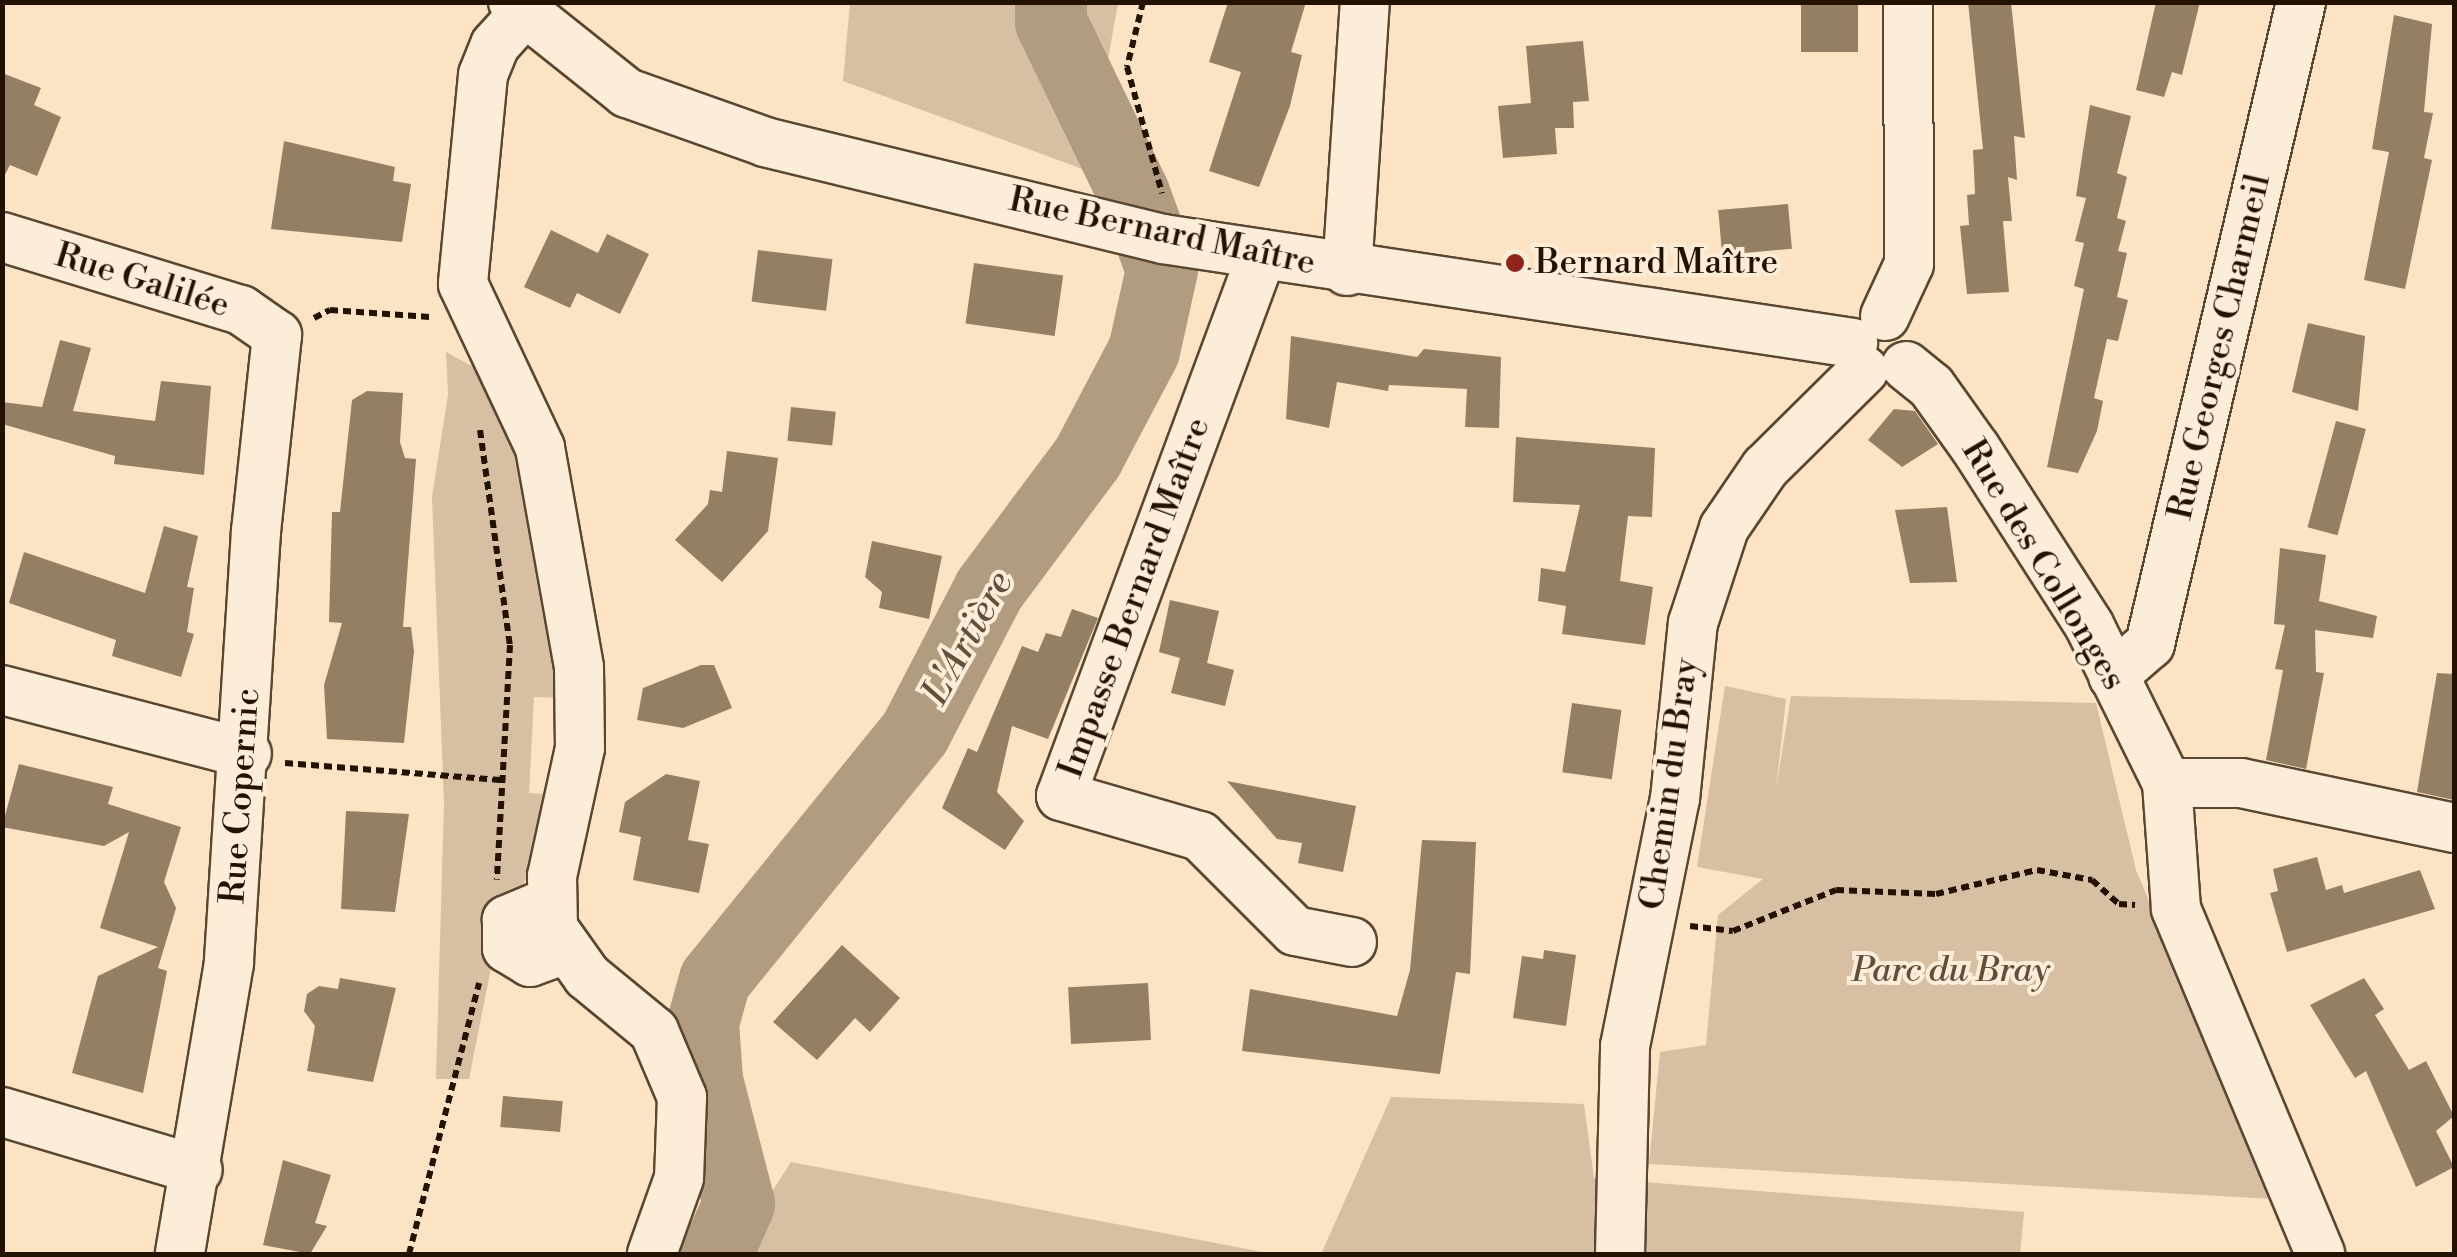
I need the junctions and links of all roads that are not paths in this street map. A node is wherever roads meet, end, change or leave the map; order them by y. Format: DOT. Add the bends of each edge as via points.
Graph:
graph roads {
  1 [pos="1364,2"];
  2 [pos="1908,2"];
  3 [pos="2301,2"];
  4 [pos="518,8"];
  5 [pos="2,237"];
  6 [pos="1262,254"];
  7 [pos="1346,271"];
  8 [pos="277,334"];
  9 [pos="1877,349"];
  10 [pos="2113,676"];
  11 [pos="2,690"];
  12 [pos="246,754"];
  13 [pos="2167,783"];
  14 [pos="2454,828"];
  15 [pos="1352,942"];
  16 [pos="2,1112"];
  17 [pos="198,1170"];
  18 [pos="180,1254"];
  19 [pos="652,1254"];
  20 [pos="1620,1254"];
  21 [pos="2320,1254"];
  1 -- 7 [label="street"];
  2 -- 9 [label="street" via="1910,244"];
  3 -- 10 [label="street, Rue Georges Charmeil" via="2150,644"];
  4 -- 6 [label="street, Rue Bernard Maître" via="628,93 693,118 1144,234"];
  4 -- 19 [label="street" via="484,75 463,284 545,464 579,668 580,748 550,902 565,949 662,1044 682,1097 678,1178"];
  5 -- 8 [label="street, Rue Galilée" via="241,310"];
  6 -- 7 [label="street, Rue Bernard Maître"];
  6 -- 15 [label="street, Impasse Bernard Maître" via="1062,796 1200,836 1295,931"];
  7 -- 9 [label="street, Rue Bernard Maître"];
  8 -- 12 [label="street, Rue Copernic" via="256,530"];
  9 -- 10 [label="street, Rue des Collonges" via="1931,386"];
  9 -- 20 [label="street, Chemin du Bray" via="1765,468 1724,528 1693,623 1675,800 1625,1046"];
  10 -- 13 [label="street, Rue des Collonges"];
  11 -- 12 [label="street"];
  12 -- 17 [label="street, Rue Copernic" via="229,963"];
  13 -- 14 [label="street" via="2241,783"];
  13 -- 21 [label="street" via="2176,908"];
  16 -- 17 [label="street"];
  17 -- 18 [label="street, Rue Copernic"];
}
